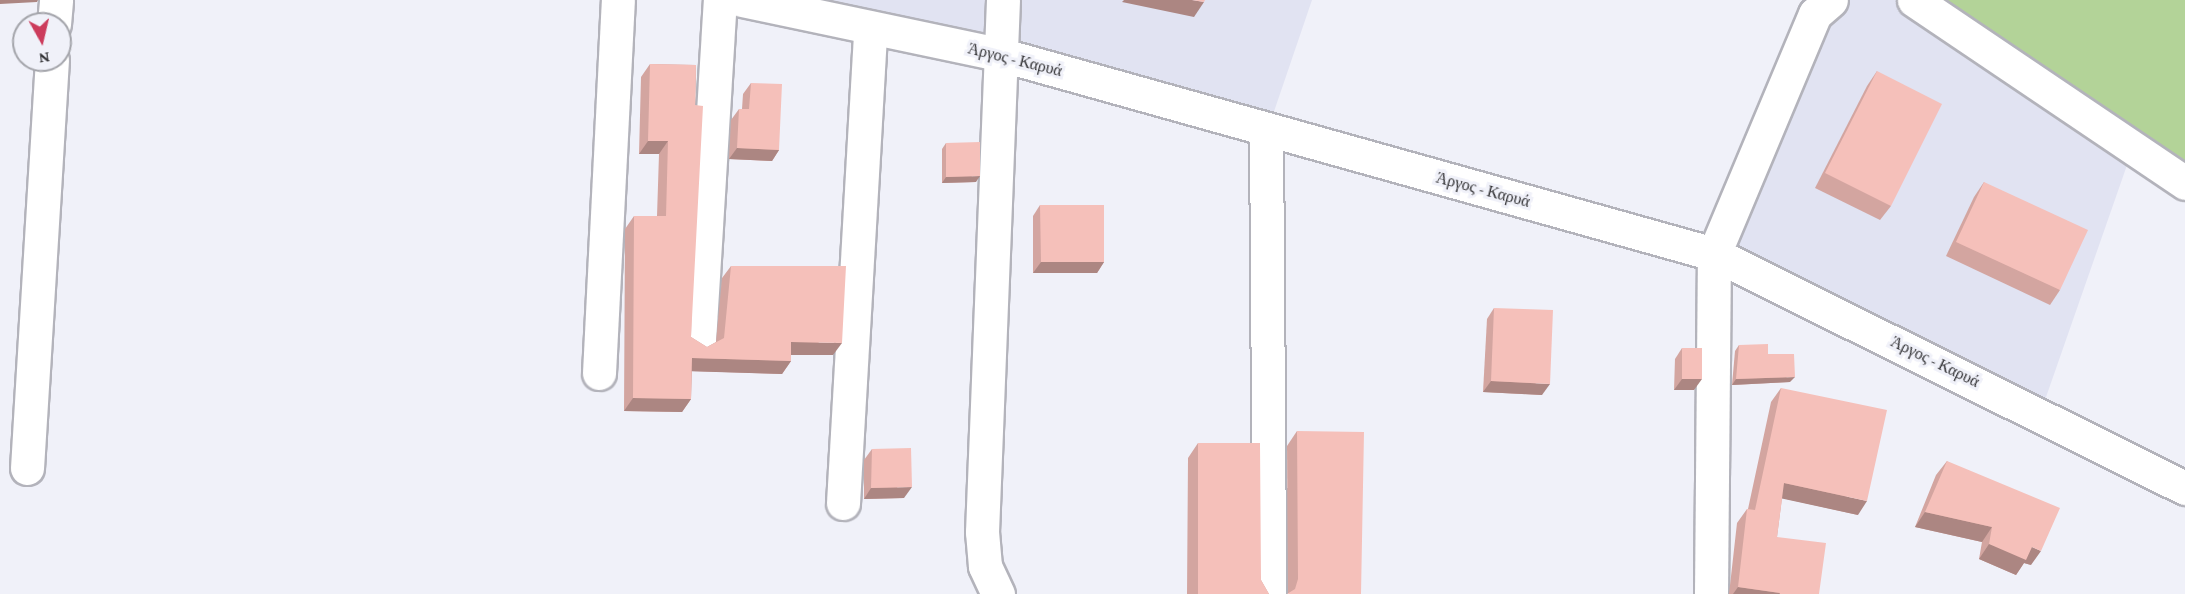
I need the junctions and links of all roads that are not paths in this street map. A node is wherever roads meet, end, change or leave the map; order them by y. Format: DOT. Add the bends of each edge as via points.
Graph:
graph roads {
  1 [pos="618,0"];
  2 [pos="720,0"];
  3 [pos="742,0"];
  4 [pos="1003,0"];
  5 [pos="1831,0"];
  6 [pos="1914,0"];
  7 [pos="870,27"];
  8 [pos="999,54"];
  9 [pos="51,72"];
  10 [pos="1266,129"];
  11 [pos="2185,183"];
  12 [pos="1714,254"];
  13 [pos="699,341"];
  14 [pos="599,373"];
  15 [pos="27,468"];
  16 [pos="2185,488"];
  17 [pos="843,503"];
  18 [pos="998,594"];
  19 [pos="1269,594"];
  20 [pos="1712,594"];
  1 -- 14 [label="street"];
  2 -- 13 [label="street"];
  3 -- 7 [label="street, Άργος - Καρυά"];
  4 -- 8 [label="street"];
  5 -- 12 [label="street" via="1815,14"];
  6 -- 11 [label="street"];
  7 -- 8 [label="street, Άργος - Καρυά"];
  7 -- 17 [label="street"];
  8 -- 10 [label="street, Άργος - Καρυά"];
  8 -- 18 [label="street" via="982,532 985,566"];
  9 -- 15 [label="street"];
  10 -- 12 [label="street, Άργος - Καρυά"];
  10 -- 19 [label="street"];
  12 -- 16 [label="street, Άργος - Καρυά"];
  12 -- 20 [label="street"];
}
